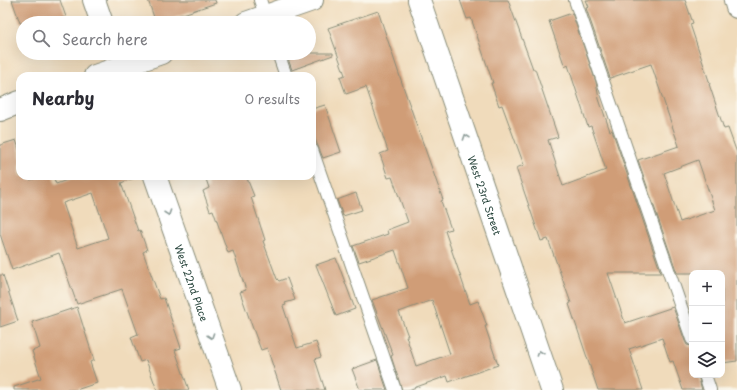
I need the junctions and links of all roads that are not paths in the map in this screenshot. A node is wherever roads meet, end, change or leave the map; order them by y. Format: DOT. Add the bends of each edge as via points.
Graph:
graph roads {
  1 [pos="94,0"];
  2 [pos="312,0"];
  3 [pos="418,0"];
  4 [pos="575,0"];
  5 [pos="735,0"];
  6 [pos="737,7"];
  7 [pos="100,16"];
  8 [pos="260,16"];
  9 [pos="137,60"];
  10 [pos="280,60"];
  11 [pos="117,66"];
  12 [pos="104,72"];
  13 [pos="285,72"];
  14 [pos="16,104"];
  15 [pos="0,110"];
  16 [pos="316,162"];
  17 [pos="156,180"];
  18 [pos="689,330"];
  19 [pos="706,378"];
  20 [pos="230,390"];
  21 [pos="395,390"];
  22 [pos="552,390"];
  23 [pos="710,390"];
  1 -- 7 [label="street"];
  2 -- 8 [label="street"];
  22 -- 3 [label="street, West 23rd Street, one-way"];
  4 -- 18 [label="lane"];
  5 -- 6 [label="street"];
  9 -- 11 [label="street"];
  10 -- 13 [label="lane"];
  11 -- 12 [label="street"];
  14 -- 15 [label="street"];
  16 -- 21 [label="lane"];
  17 -- 20 [label="street, West 22nd Place, one-way"];
  19 -- 23 [label="lane"];
}
